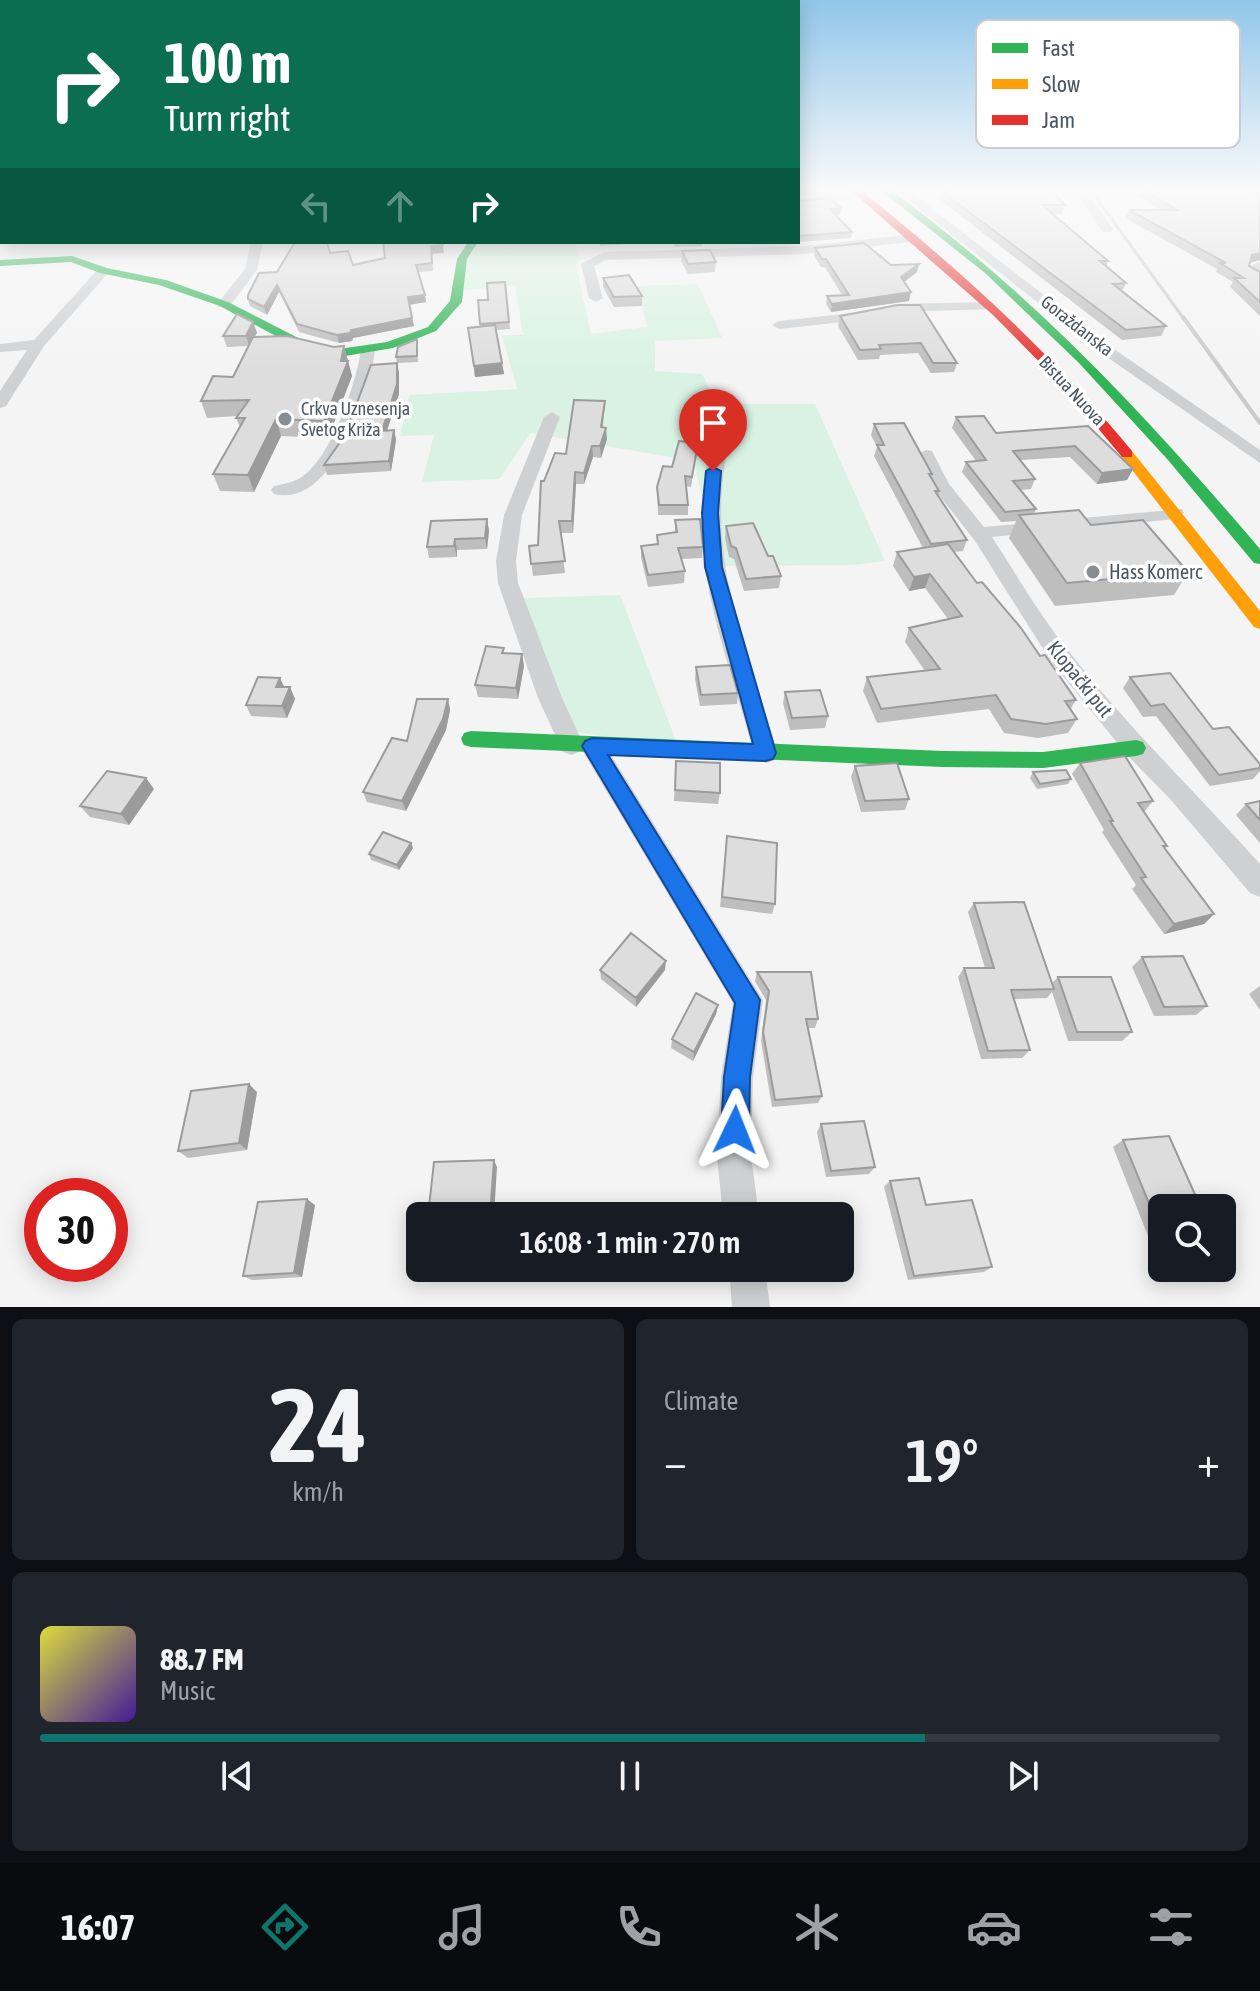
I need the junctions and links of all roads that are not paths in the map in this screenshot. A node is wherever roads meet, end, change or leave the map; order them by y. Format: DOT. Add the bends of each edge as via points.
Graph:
graph roads {
  1 [pos="256,249"];
  2 [pos="468,249"];
  3 [pos="813,249"];
  4 [pos="927,249"];
  5 [pos="962,249"];
  6 [pos="976,249"];
  7 [pos="0,263"];
  8 [pos="1260,266"];
  9 [pos="104,271"];
  10 [pos="1260,278"];
  11 [pos="596,298"];
  12 [pos="224,304"];
  13 [pos="989,306"];
  14 [pos="779,325"];
  15 [pos="38,344"];
  16 [pos="0,348"];
  17 [pos="368,350"];
  18 [pos="0,403"];
  19 [pos="552,417"];
  20 [pos="926,455"];
  21 [pos="717,457"];
  22 [pos="1260,458"];
  23 [pos="280,490"];
  24 [pos="1175,513"];
  25 [pos="979,534"];
  26 [pos="1260,559"];
  27 [pos="1260,623"];
  28 [pos="471,739"];
  29 [pos="582,746"];
  30 [pos="1136,748"];
  31 [pos="766,753"];
  32 [pos="1260,884"];
  33 [pos="739,1202"];
  34 [pos="748,1282"];
  35 [pos="751,1307"];
  1 -- 12 [label="street" via="251,270"];
  2 -- 17 [label="main road" via="462,259 456,302 438,323 417,336"];
  3 -- 11 [label="street" via="604,256 587,264"];
  4 -- 13 [label="main road, Bistua Nuova"];
  5 -- 26 [label="main road" via="1040,314 1182,466"];
  6 -- 22 [label="street, Goraždanska" via="1109,352"];
  7 -- 9 [label="main road" via="72,259"];
  8 -- 10 [label="street" via="1254,273"];
  9 -- 12 [label="main road" via="162,282"];
  9 -- 15 [label="street"];
  12 -- 17 [label="main road" via="319,351"];
  13 -- 14 [label="street" via="895,308"];
  13 -- 24 [label="main road, Bistua Nuova" via="1112,434"];
  15 -- 16 [label="street"];
  15 -- 18 [label="street"];
  17 -- 23 [label="street" via="358,397 314,477"];
  19 -- 29 [label="street" via="513,515 508,583 550,698"];
  20 -- 25 [label="street, Klopački put" via="941,486"];
  21 -- 31 [label="street" via="710,513 713,567"];
  24 -- 25 [label="street"];
  24 -- 27 [label="main road, Bistua Nuova"];
  25 -- 30 [label="street, Klopački put" via="1058,654"];
  28 -- 29 [label="main road"];
  29 -- 31 [label="main road"];
  29 -- 33 [label="street" via="748,1000 737,1077 734,1156"];
  30 -- 31 [label="main road" via="1043,760"];
  30 -- 32 [label="street, Klopački put"];
  34 -- 35 [label="street"];
}
